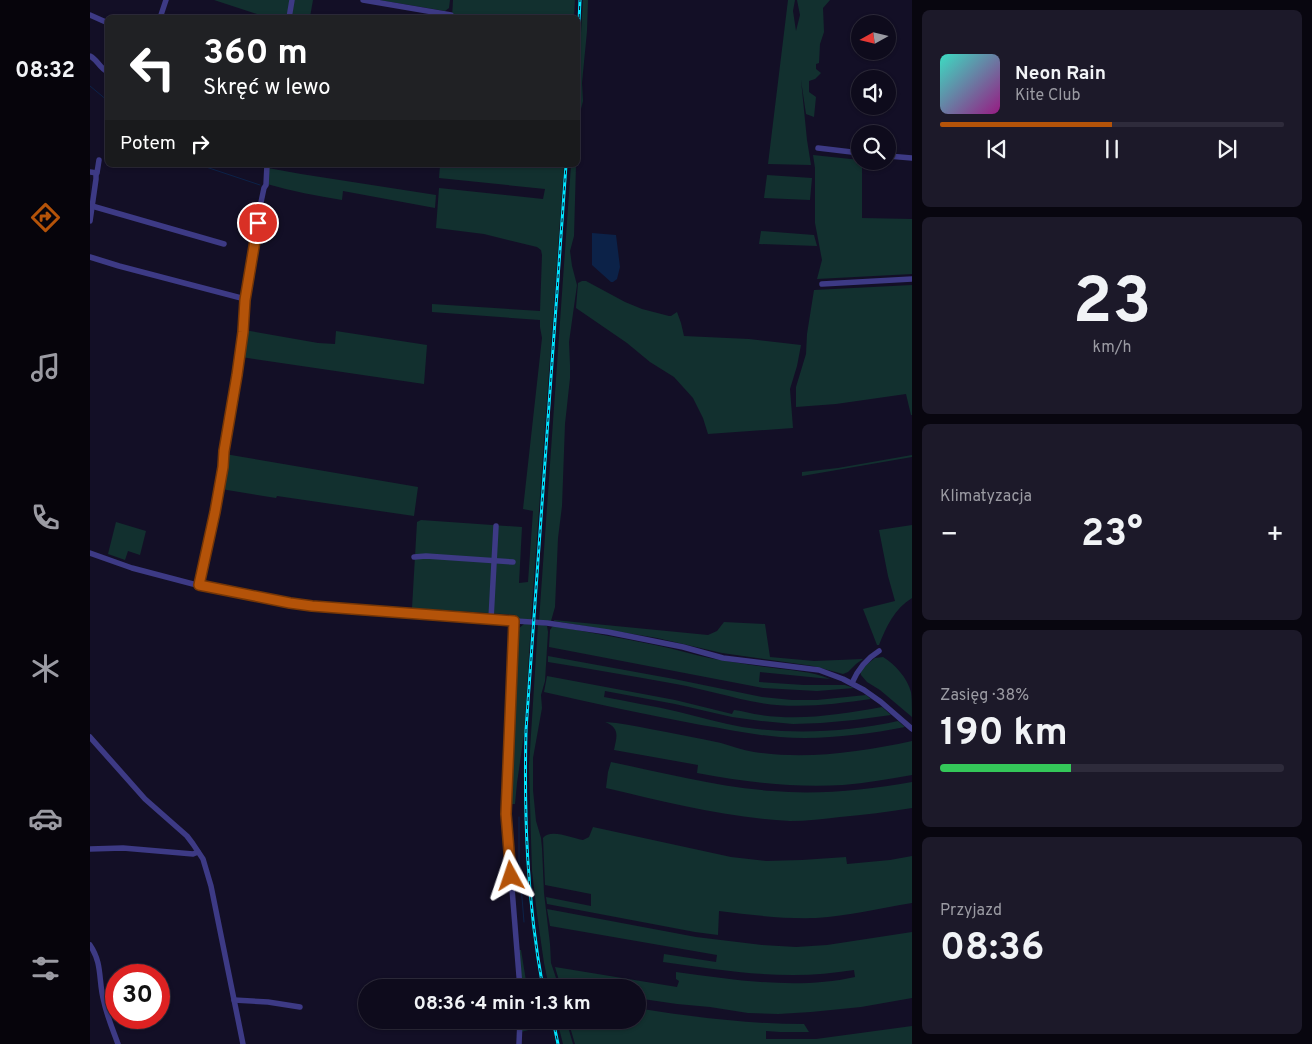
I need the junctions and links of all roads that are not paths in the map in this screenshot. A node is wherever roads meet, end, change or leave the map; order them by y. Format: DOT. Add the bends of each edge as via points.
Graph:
graph roads {
  1 [pos="166,0"];
  2 [pos="292,0"];
  3 [pos="363,0"];
  4 [pos="90,15"];
  5 [pos="161,15"];
  6 [pos="290,15"];
  7 [pos="451,15"];
  8 [pos="105,22"];
  9 [pos="90,56"];
  10 [pos="105,70"];
  11 [pos="818,148"];
  12 [pos="851,151"];
  13 [pos="896,157"];
  14 [pos="912,158"];
  15 [pos="99,160"];
  16 [pos="267,167"];
  17 [pos="93,173"];
  18 [pos="92,206"];
  19 [pos="90,221"];
  20 [pos="224,244"];
  21 [pos="90,257"];
  22 [pos="912,278"];
  23 [pos="822,284"];
  24 [pos="245,300"];
  25 [pos="496,526"];
  26 [pos="90,553"];
  27 [pos="414,557"];
  28 [pos="494,560"];
  29 [pos="513,562"];
  30 [pos="199,585"];
  31 [pos="491,619"];
  32 [pos="514,621"];
  33 [pos="879,651"];
  34 [pos="852,683"];
  35 [pos="912,729"];
  36 [pos="90,737"];
  37 [pos="90,849"];
  38 [pos="198,852"];
  39 [pos="90,945"];
  40 [pos="519,979"];
  41 [pos="234,1000"];
  42 [pos="300,1007"];
  43 [pos="520,1029"];
  44 [pos="118,1044"];
  45 [pos="243,1044"];
  46 [pos="519,1044"];
  1 -- 5 [label="street"];
  2 -- 6 [label="street"];
  3 -- 7 [label="street"];
  4 -- 8 [label="street"];
  9 -- 10 [label="street"];
  11 -- 12 [label="street"];
  13 -- 14 [label="street"];
  15 -- 17 [label="street" via="98,171"];
  16 -- 24 [label="street"];
  17 -- 18 [label="street" via="96,179"];
  18 -- 19 [label="street"];
  18 -- 20 [label="street"];
  21 -- 24 [label="street"];
  22 -- 23 [label="street"];
  24 -- 30 [label="street" via="223,467"];
  25 -- 28 [label="street"];
  26 -- 30 [label="street" via="132,568"];
  27 -- 28 [label="street"];
  28 -- 29 [label="street"];
  28 -- 31 [label="street"];
  30 -- 31 [label="street" via="312,606"];
  31 -- 32 [label="street"];
  32 -- 34 [label="street" via="608,632 723,658 819,670"];
  32 -- 40 [label="street" via="506,814"];
  33 -- 34 [label="street" via="861,666"];
  34 -- 35 [label="street" via="881,702"];
  36 -- 38 [label="street"];
  37 -- 38 [label="street"];
  38 -- 41 [label="street" via="209,877"];
  39 -- 44 [label="street" via="98,958 104,1004"];
  41 -- 42 [label="street"];
  41 -- 45 [label="street"];
  43 -- 46 [label="street"];
}
